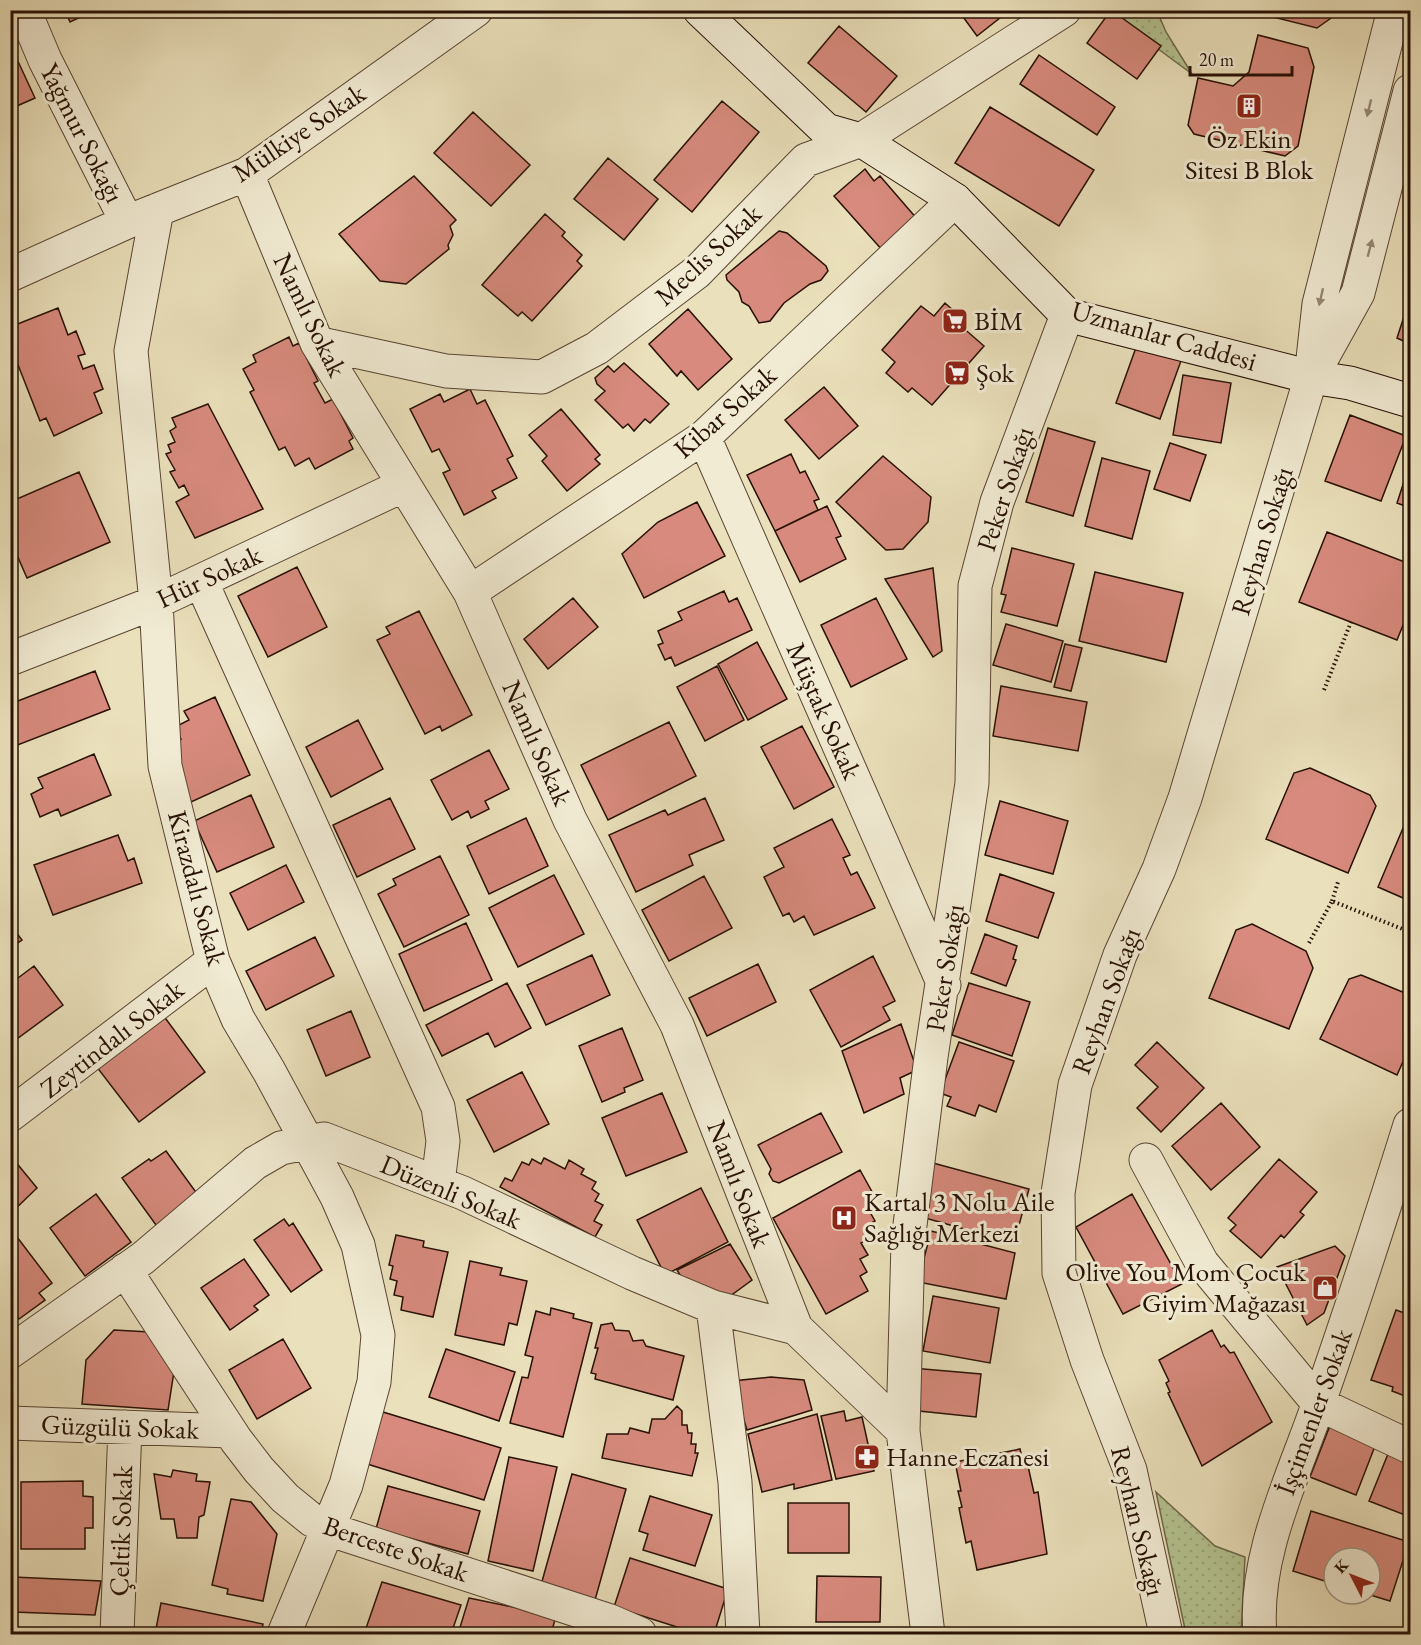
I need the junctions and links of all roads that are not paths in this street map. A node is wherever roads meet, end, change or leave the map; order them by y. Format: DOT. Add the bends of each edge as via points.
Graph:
graph roads {
  1 [pos="24,10"];
  2 [pos="476,10"];
  3 [pos="700,10"];
  4 [pos="1064,10"];
  5 [pos="1394,10"];
  6 [pos="1410,93"];
  7 [pos="861,140"];
  8 [pos="247,174"];
  9 [pos="956,200"];
  10 [pos="157,210"];
  11 [pos="127,222"];
  12 [pos="10,275"];
  13 [pos="1067,315"];
  14 [pos="317,342"];
  15 [pos="1311,377"];
  16 [pos="1410,401"];
  17 [pos="704,437"];
  18 [pos="404,486"];
  19 [pos="201,581"];
  20 [pos="470,592"];
  21 [pos="156,602"];
  22 [pos="10,659"];
  23 [pos="213,961"];
  24 [pos="944,985"];
  25 [pos="10,1115"];
  26 [pos="1410,1125"];
  27 [pos="308,1141"];
  28 [pos="1146,1160"];
  29 [pos="438,1183"];
  30 [pos="125,1270"];
  31 [pos="713,1307"];
  32 [pos="796,1328"];
  33 [pos="10,1352"];
  34 [pos="1319,1404"];
  35 [pos="10,1423"];
  36 [pos="125,1427"];
  37 [pos="230,1431"];
  38 [pos="903,1431"];
  39 [pos="1410,1446"];
  40 [pos="327,1528"];
  41 [pos="117,1635"];
  42 [pos="284,1635"];
  43 [pos="640,1635"];
  44 [pos="743,1635"];
  45 [pos="928,1635"];
  46 [pos="1166,1635"];
  47 [pos="1260,1635"];
  1 -- 11 [label="street, Yağmur Sokağı"];
  2 -- 8 [label="street, Mülkiye Sokak"];
  3 -- 7 [label="street, Uzmanlar Caddesi" via="826,130"];
  4 -- 7 [label="street, Meclis Sokak"];
  5 -- 15 [label="street, Reyhan Sokağı, one-way" via="1319,304"];
  15 -- 6 [label="street, Reyhan Sokağı, one-way" via="1358,293"];
  7 -- 9 [label="street, Uzmanlar Caddesi"];
  7 -- 14 [label="street, Meclis Sokak" via="806,160 697,272 597,348 542,377 446,371"];
  8 -- 10 [label="street, Mülkiye Sokak"];
  8 -- 14 [label="street, Namlı Sokak"];
  9 -- 13 [label="street, Uzmanlar Caddesi"];
  9 -- 17 [label="street, Kibar Sokak"];
  10 -- 11 [label="street, Mülkiye Sokak"];
  10 -- 21 [label="street, Kirazdalı Sokak" via="130,351"];
  11 -- 12 [label="street, Mülkiye Sokak"];
  13 -- 15 [label="street, Uzmanlar Caddesi"];
  13 -- 24 [label="street, Peker Sokağı" via="997,502 975,586 972,783"];
  14 -- 18 [label="street, Namlı Sokak"];
  15 -- 16 [label="street, Uzmanlar Caddesi" via="1350,383"];
  15 -- 46 [label="street, Reyhan Sokağı" via="1185,798 1159,869 1120,955 1075,1085 1058,1193 1059,1273 1087,1360 1130,1470"];
  17 -- 20 [label="street, Kibar Sokak"];
  17 -- 24 [label="street, Müştak Sokak"];
  18 -- 19 [label="street, Hür Sokak"];
  18 -- 20 [label="street, Namlı Sokak"];
  19 -- 21 [label="street, Hür Sokak"];
  19 -- 29 [label="street" via="438,1107 443,1141"];
  20 -- 32 [label="street, Namlı Sokak" via="570,820 677,1025"];
  21 -- 22 [label="street, Hür Sokak"];
  21 -- 23 [label="street, Kirazdalı Sokak" via="165,766"];
  23 -- 25 [label="street, Zeytindalı Sokak"];
  23 -- 27 [label="street, Kirazdalı Sokak" via="238,1019"];
  24 -- 38 [label="street, Peker Sokağı" via="908,1241"];
  26 -- 34 [label="street, İşçimenler Sokak"];
  27 -- 29 [label="street, Düzenli Sokak" via="324,1140"];
  27 -- 30 [label="street, Düzenli Sokak" via="280,1148 255,1164"];
  27 -- 40 [label="street, Kirazdalı Sokak" via="358,1245 378,1335 374,1382 346,1485"];
  28 -- 34 [label="street" via="1202,1263"];
  29 -- 31 [label="street, Düzenli Sokak"];
  30 -- 33 [label="street, Düzenli Sokak"];
  30 -- 37 [label="street, Berceste Sokak"];
  31 -- 32 [label="street, Düzenli Sokak"];
  31 -- 44 [label="street" via="735,1482"];
  32 -- 38 [label="street, Düzenli Sokak"];
  34 -- 39 [label="street"];
  34 -- 47 [label="street, İşçimenler Sokak" via="1280,1505 1258,1606"];
  35 -- 36 [label="street, Güzgülü Sokak"];
  36 -- 37 [label="street, Güzgülü Sokak"];
  36 -- 41 [label="street, Çeltik Sokak"];
  37 -- 40 [label="street, Berceste Sokak" via="285,1498"];
  38 -- 45 [label="street, Peker Sokağı"];
  40 -- 42 [label="street, Kirazdalı Sokak"];
  40 -- 43 [label="street, Berceste Sokak" via="610,1621"];
}
